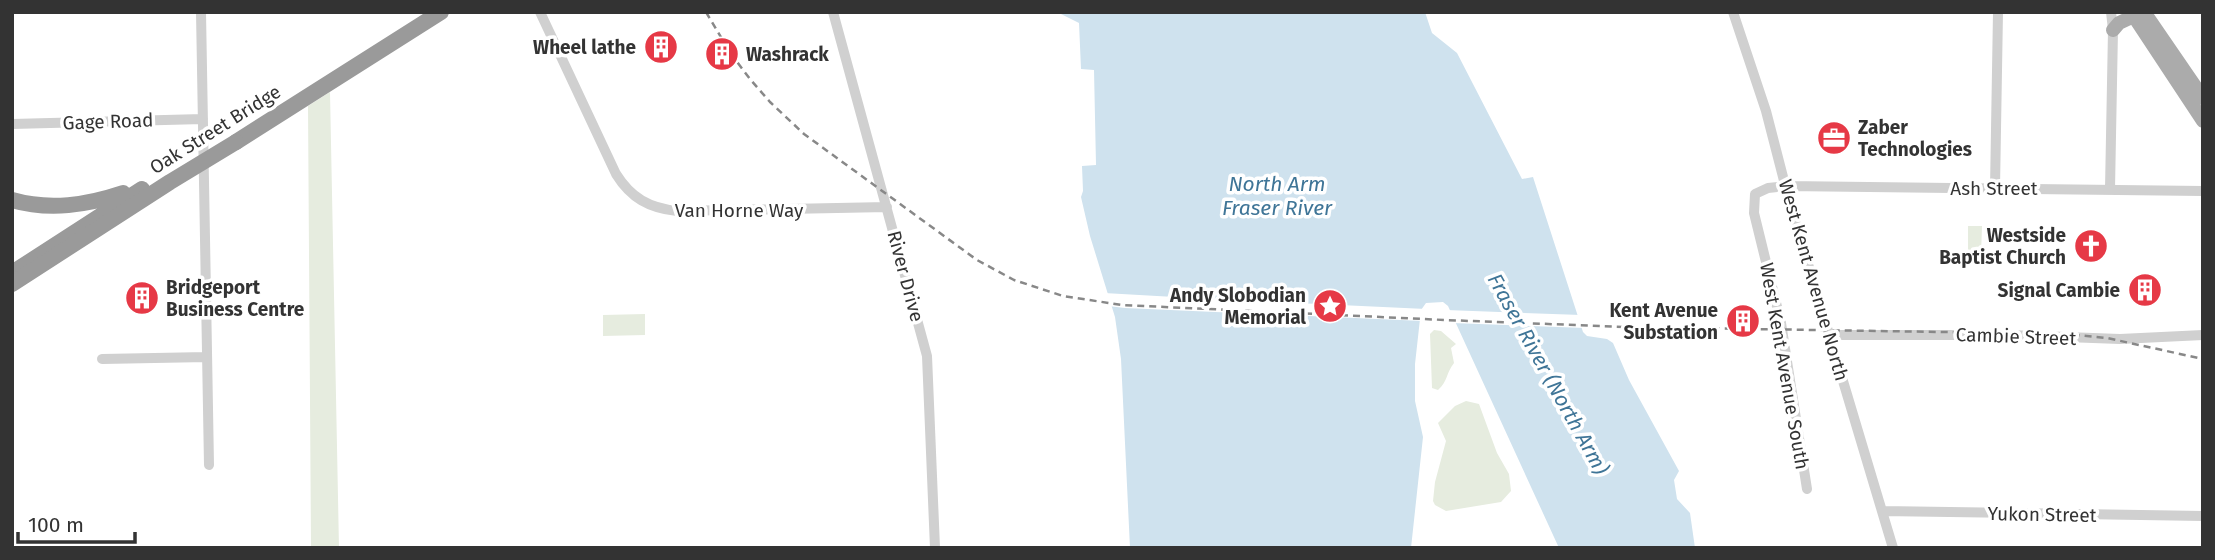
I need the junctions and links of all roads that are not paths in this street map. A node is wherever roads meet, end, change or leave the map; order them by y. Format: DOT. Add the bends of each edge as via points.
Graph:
graph roads {
  1 [pos="201,12"];
  2 [pos="426,12"];
  3 [pos="442,12"];
  4 [pos="540,12"];
  5 [pos="833,12"];
  6 [pos="1733,12"];
  7 [pos="1998,12"];
  8 [pos="2110,12"];
  9 [pos="2141,15"];
  10 [pos="2113,30"];
  11 [pos="2191,81"];
  12 [pos="2203,98"];
  13 [pos="203,119"];
  14 [pos="2203,121"];
  15 [pos="12,124"];
  16 [pos="1786,186"];
  17 [pos="1995,188"];
  18 [pos="2110,188"];
  19 [pos="142,189"];
  20 [pos="2203,191"];
  21 [pos="12,200"];
  22 [pos="887,207"];
  23 [pos="12,273"];
  24 [pos="12,284"];
  25 [pos="1828,335"];
  26 [pos="2203,335"];
  27 [pos="207,357"];
  28 [pos="102,359"];
  29 [pos="209,466"];
  30 [pos="1807,489"];
  31 [pos="1882,511"];
  32 [pos="2203,516"];
  33 [pos="935,548"];
  34 [pos="1892,548"];
  1 -- 13 [label="street"];
  2 -- 19 [label="highway, Oak Street Bridge"];
  3 -- 24 [label="highway, Oak Street Bridge, bridge"];
  4 -- 22 [label="street, Van Horne Way" via="616,174 644,203 677,211"];
  5 -- 22 [label="street, River Drive"];
  6 -- 16 [label="street, West Kent Avenue North"];
  7 -- 17 [label="street"];
  8 -- 10 [label="street"];
  9 -- 10 [label="main road"];
  9 -- 11 [label="main road"];
  10 -- 18 [label="street"];
  11 -- 12 [label="main road"];
  11 -- 14 [label="main road"];
  13 -- 15 [label="street, Gage Road"];
  13 -- 27 [label="street"];
  16 -- 17 [label="street, Ash Street"];
  16 -- 25 [label="street, West Kent Avenue North"];
  16 -- 30 [label="street, West Kent Avenue South" via="1755,194 1754,214 1781,323"];
  17 -- 18 [label="street, Ash Street"];
  18 -- 20 [label="street, Ash Street"];
  19 -- 21 [label="highway" via="63,206"];
  19 -- 23 [label="highway, Oak Street Bridge"];
  22 -- 33 [label="street, River Drive" via="927,356"];
  25 -- 26 [label="street, Cambie Street" via="2120,339"];
  25 -- 31 [label="street, West Kent Avenue North"];
  27 -- 28 [label="street"];
  27 -- 29 [label="street"];
  31 -- 32 [label="street, Yukon Street"];
  31 -- 34 [label="street, West Kent Avenue North"];
}
